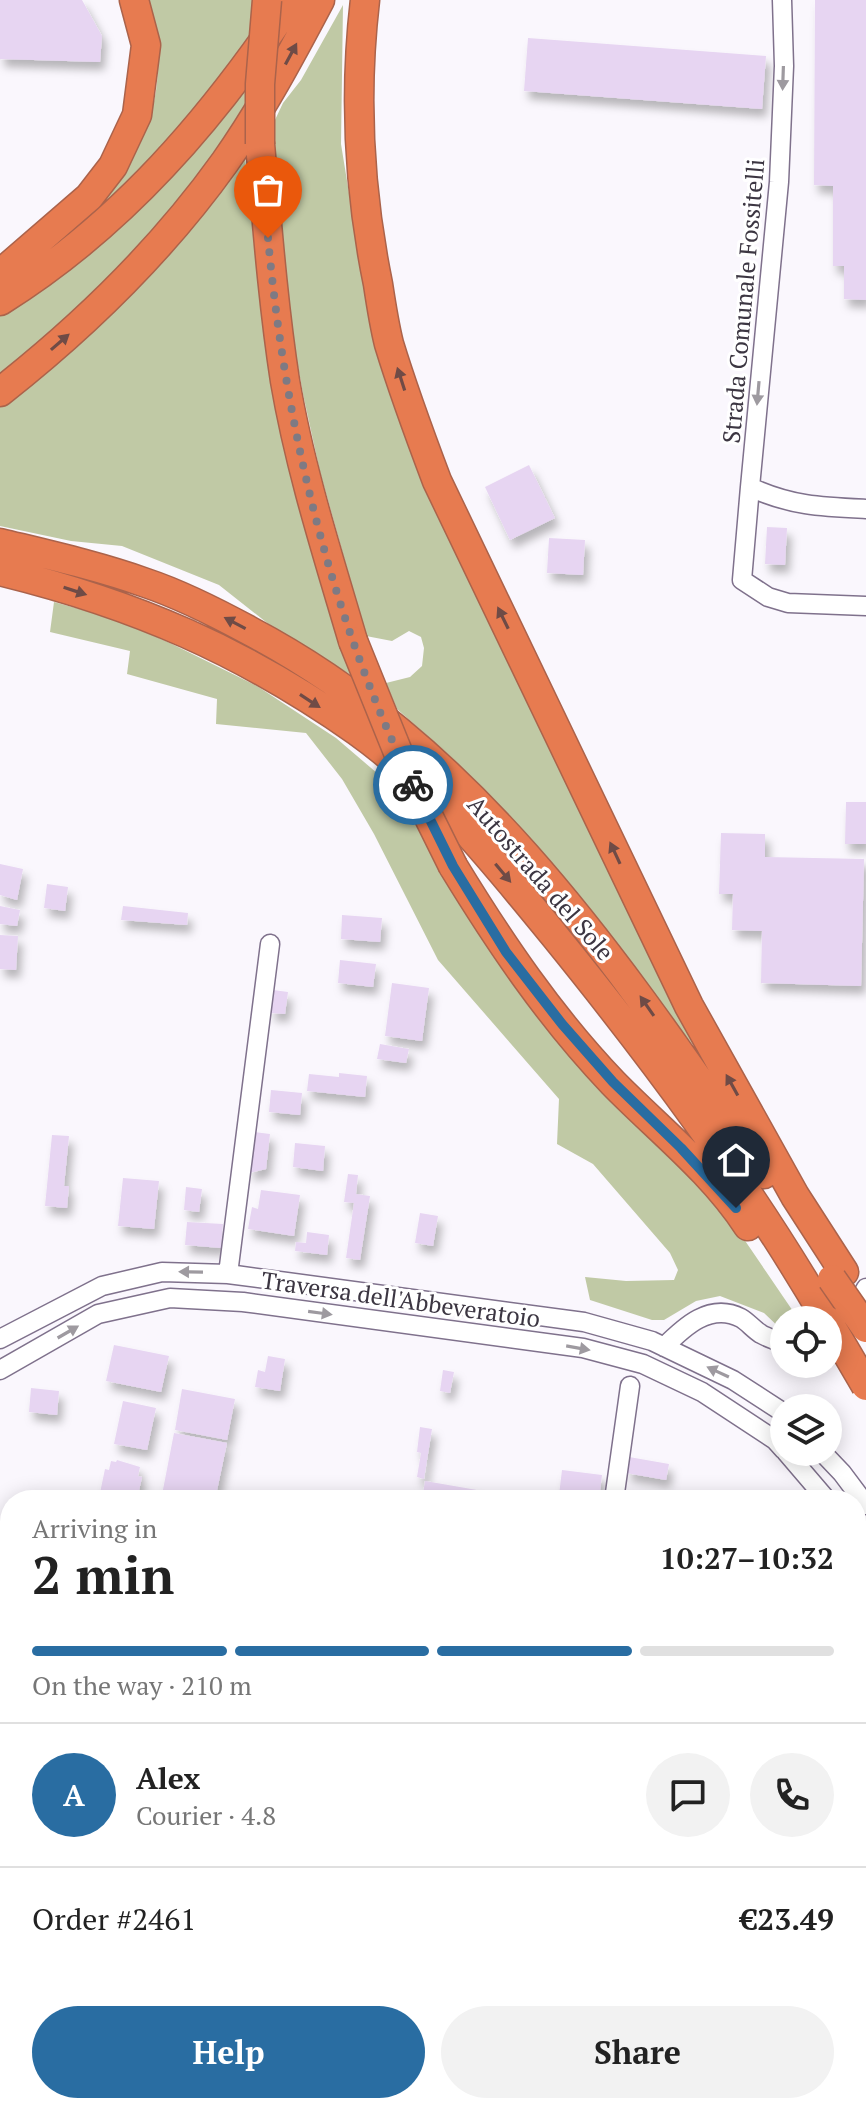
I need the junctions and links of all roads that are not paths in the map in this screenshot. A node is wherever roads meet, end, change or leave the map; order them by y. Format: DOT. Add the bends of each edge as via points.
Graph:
graph roads {
  1 [pos="134,0"];
  2 [pos="267,0"];
  3 [pos="292,0"];
  4 [pos="320,0"];
  5 [pos="365,0"];
  6 [pos="782,0"];
  7 [pos="0,274"];
  8 [pos="0,301"];
  9 [pos="0,392"];
  10 [pos="750,487"];
  11 [pos="866,509"];
  12 [pos="0,543"];
  13 [pos="0,571"];
  14 [pos="866,606"];
  15 [pos="270,944"];
  16 [pos="228,1274"];
  17 [pos="828,1293"];
  18 [pos="866,1312"];
  19 [pos="866,1328"];
  20 [pos="770,1338"];
  21 [pos="0,1339"];
  22 [pos="842,1345"];
  23 [pos="664,1347"];
  24 [pos="842,1356"];
  25 [pos="0,1370"];
  26 [pos="630,1386"];
  27 [pos="866,1387"];
  28 [pos="770,1404"];
  29 [pos="770,1437"];
  30 [pos="798,1466"];
  31 [pos="835,1466"];
  32 [pos="615,1490"];
  33 [pos="818,1490"];
  34 [pos="855,1490"];
  1 -- 7 [label="highway" via="146,45 137,115 113,166 89,197"];
  2 -- 17 [label="highway, bridge" via="260,144 286,383 353,641 404,767 453,866 506,952 562,1024 736,1208"];
  3 -- 8 [label="highway" via="207,119 156,175 95,231"];
  9 -- 4 [label="highway, one-way" via="119,287 177,222 259,111"];
  17 -- 5 [label="highway, one-way" via="795,1196 689,1006 427,454 388,340 364,198 360,130"];
  6 -- 10 [label="street, Strada Comunale Fossitelli, one-way" via="779,182"];
  10 -- 11 [label="street" via="804,506"];
  10 -- 14 [label="street, Strada Comunale Fossitelli" via="742,580 788,603"];
  17 -- 12 [label="highway, Autostrada del Sole, one-way" via="766,1177 635,989 481,804 425,752 358,697 217,613 148,583"];
  13 -- 17 [label="highway, Autostrada del Sole, one-way" via="146,614 221,648 359,733 421,786 475,840 607,1001"];
  15 -- 16 [label="street"];
  16 -- 21 [label="street, Traversa dell'Abbeveratoio, one-way" via="162,1272 102,1286"];
  16 -- 23 [label="street, Traversa dell'Abbeveratoio" via="584,1322"];
  17 -- 18 [label="highway"];
  17 -- 19 [label="highway, Autostrada del Sole, bridge"];
  20 -- 23 [label="street" via="739,1317 718,1313 685,1326"];
  22 -- 27 [label="highway, Autostrada del Sole, bridge"];
  28 -- 23 [label="street, Traversa dell'Abbeveratoio, one-way"];
  24 -- 27 [label="highway, bridge"];
  25 -- 29 [label="street, Traversa dell'Abbeveratoio, one-way" via="98,1314 170,1298 243,1302 583,1348 643,1364 702,1392"];
  26 -- 32 [label="street"];
  30 -- 33 [label="street, Traversa dell'Abbeveratoio"];
  31 -- 34 [label="street"];
}
